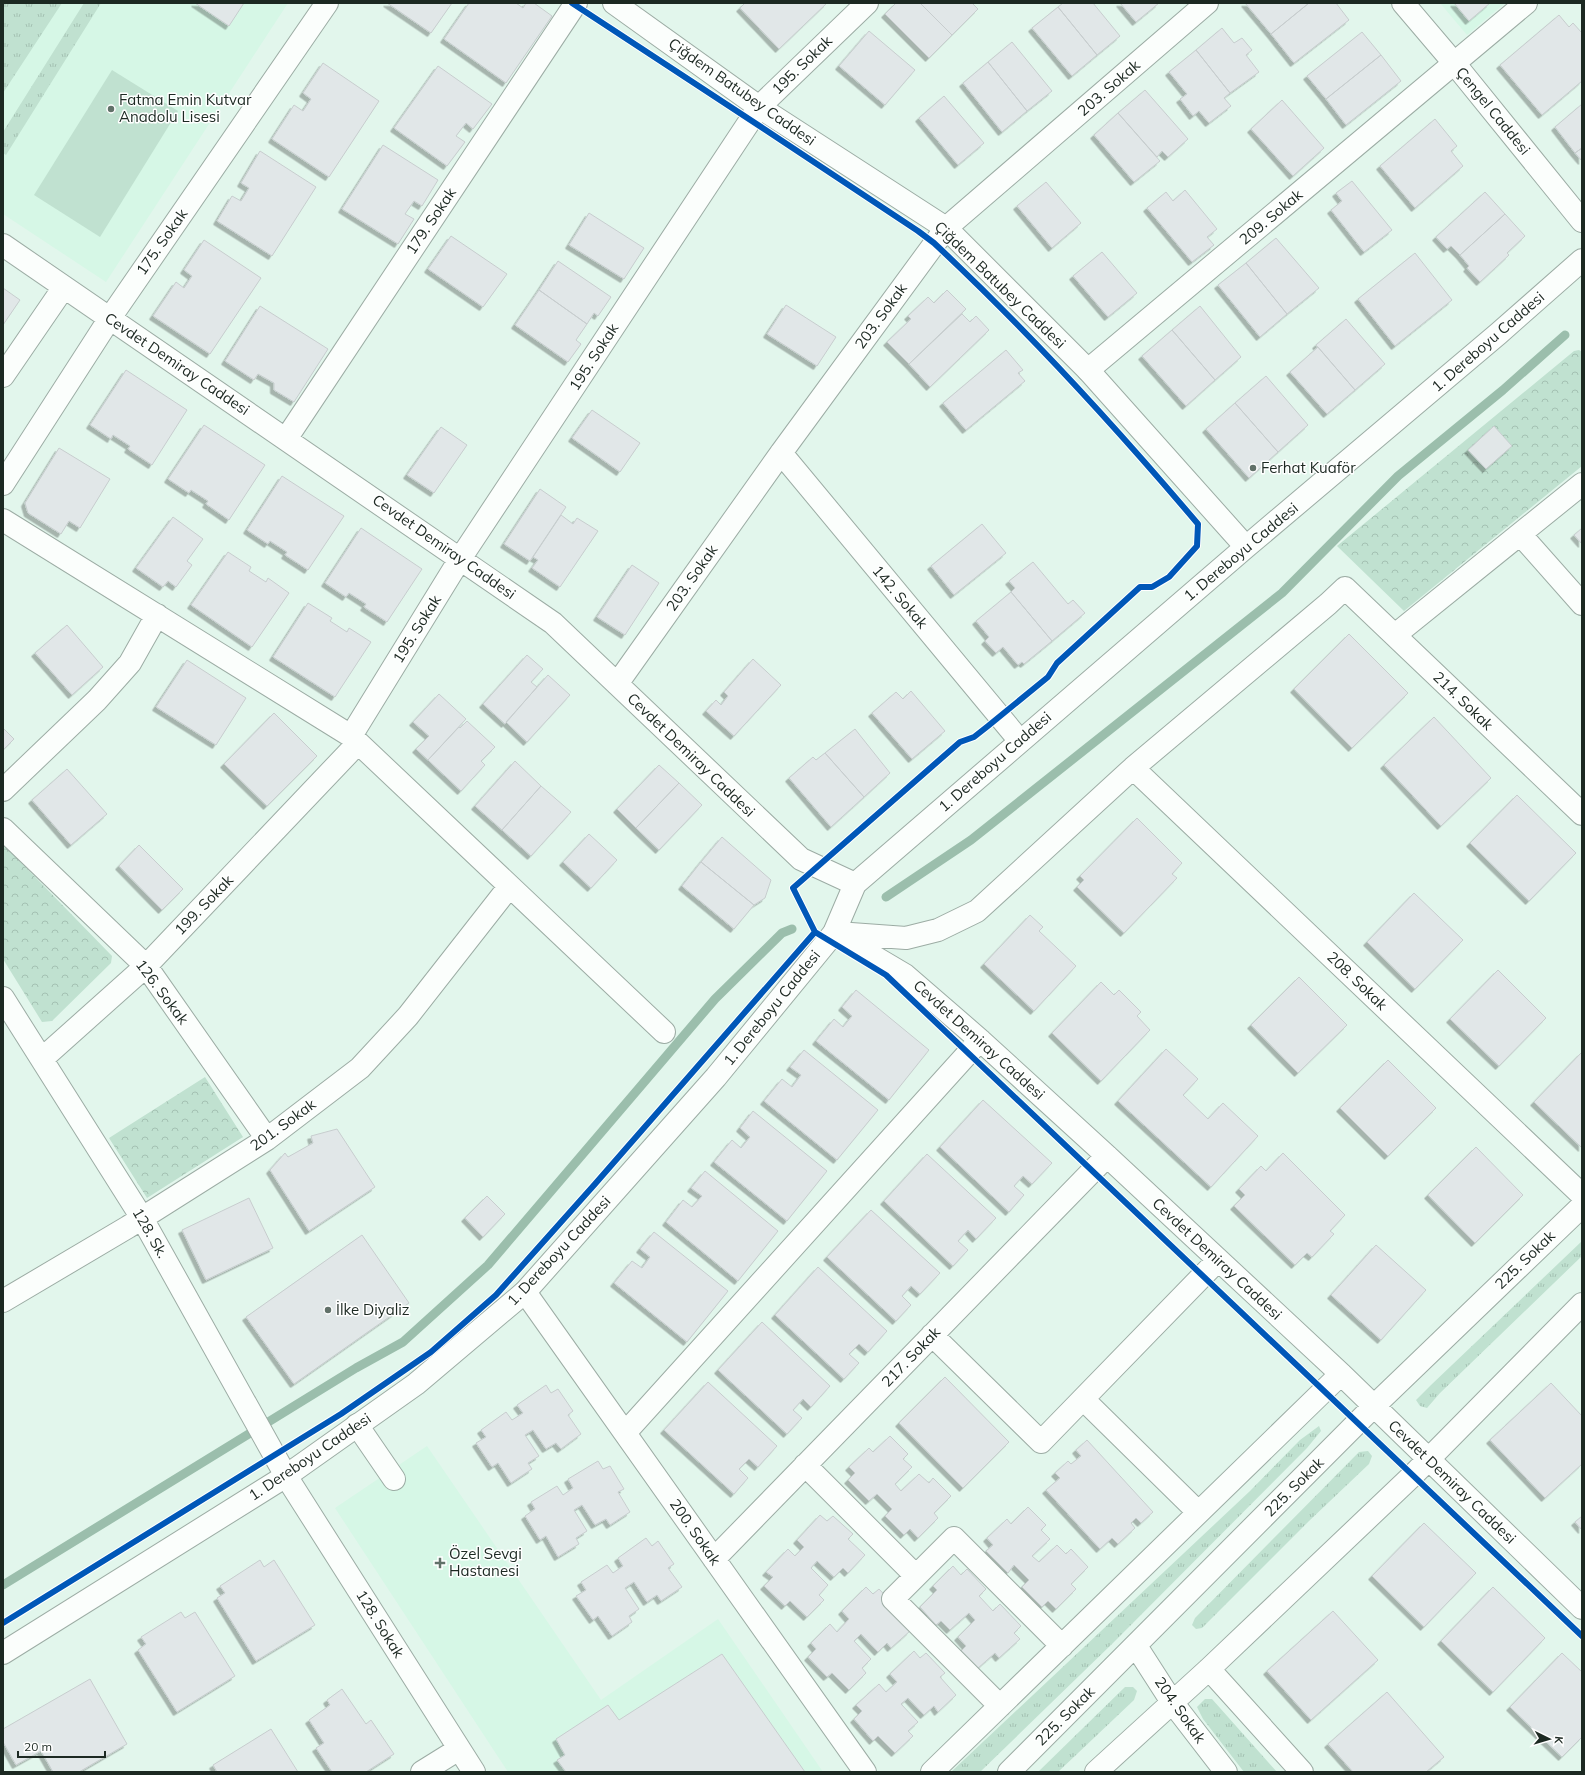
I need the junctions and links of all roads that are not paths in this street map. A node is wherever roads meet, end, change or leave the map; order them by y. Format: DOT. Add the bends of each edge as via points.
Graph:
graph roads {
  1 [pos="327,3"];
  2 [pos="576,3"];
  3 [pos="614,3"];
  4 [pos="867,3"];
  5 [pos="1207,3"];
  6 [pos="1403,3"];
  7 [pos="1526,3"];
  8 [pos="1454,63"];
  9 [pos="759,107"];
  10 [pos="1582,221"];
  11 [pos="946,228"];
  12 [pos="3,245"];
  13 [pos="1582,260"];
  14 [pos="64,287"];
  15 [pos="110,318"];
  16 [pos="1088,370"];
  17 [pos="3,376"];
  18 [pos="286,439"];
  19 [pos="781,453"];
  20 [pos="3,484"];
  21 [pos="1582,484"];
  22 [pos="3,520"];
  23 [pos="1520,534"];
  24 [pos="1246,547"];
  25 [pos="460,559"];
  26 [pos="1582,604"];
  27 [pos="157,615"];
  28 [pos="1395,635"];
  29 [pos="617,684"];
  30 [pos="355,739"];
  31 [pos="1020,741"];
  32 [pos="1133,768"];
  33 [pos="3,790"];
  34 [pos="1582,814"];
  35 [pos="3,829"];
  36 [pos="855,884"];
  37 [pos="509,886"];
  38 [pos="834,933"];
  39 [pos="146,966"];
  40 [pos="3,998"];
  41 [pos="664,1032"];
  42 [pos="980,1040"];
  43 [pos="43,1058"];
  44 [pos="267,1139"];
  45 [pos="1107,1156"];
  46 [pos="1582,1195"];
  47 [pos="1582,1206"];
  48 [pos="142,1218"];
  49 [pos="1218,1260"];
  50 [pos="525,1292"];
  51 [pos="3,1301"];
  52 [pos="1582,1304"];
  53 [pos="932,1335"];
  54 [pos="1341,1374"];
  55 [pos="1083,1399"];
  56 [pos="1373,1406"];
  57 [pos="357,1426"];
  58 [pos="625,1433"];
  59 [pos="1428,1460"];
  60 [pos="805,1465"];
  61 [pos="286,1476"];
  62 [pos="394,1479"];
  63 [pos="1198,1512"];
  64 [pos="714,1558"];
  65 [pos="916,1576"];
  66 [pos="1582,1608"];
  67 [pos="1062,1646"];
  68 [pos="1136,1646"];
  69 [pos="3,1653"];
  70 [pos="1209,1669"];
  71 [pos="1172,1702"];
  72 [pos="1000,1706"];
  73 [pos="459,1749"];
  74 [pos="422,1772"];
  75 [pos="474,1772"];
  76 [pos="865,1772"];
  77 [pos="932,1772"];
  78 [pos="1008,1772"];
  79 [pos="1096,1772"];
  80 [pos="1226,1772"];
  81 [pos="1302,1772"];
  1 -- 15 [label="street, 175. Sokak"];
  2 -- 18 [label="street, 179. Sokak"];
  3 -- 9 [label="street, Çiğdem Batubey Caddesi"];
  4 -- 9 [label="street, 195. Sokak"];
  5 -- 11 [label="street, 203. Sokak"];
  6 -- 8 [label="street, Çengel Caddesi"];
  7 -- 8 [label="street, 209. Sokak"];
  8 -- 10 [label="street, Çengel Caddesi"];
  8 -- 16 [label="street, 209. Sokak"];
  9 -- 11 [label="street, Çiğdem Batubey Caddesi"];
  9 -- 25 [label="street, 195. Sokak"];
  11 -- 16 [label="street, Çiğdem Batubey Caddesi"];
  11 -- 19 [label="street, 203. Sokak"];
  12 -- 14 [label="street, Cevdet Demiray Caddesi"];
  13 -- 24 [label="street, 1. Dereboyu Caddesi"];
  14 -- 15 [label="street, Cevdet Demiray Caddesi"];
  14 -- 17 [label="street"];
  15 -- 18 [label="street, Cevdet Demiray Caddesi"];
  15 -- 20 [label="street, 175. Sokak"];
  16 -- 24 [label="street, Çiğdem Batubey Caddesi"];
  18 -- 25 [label="street, Cevdet Demiray Caddesi"];
  19 -- 29 [label="street, 203. Sokak"];
  19 -- 31 [label="street, 142. Sokak"];
  21 -- 23 [label="street"];
  22 -- 27 [label="street"];
  23 -- 26 [label="street"];
  23 -- 28 [label="street"];
  24 -- 31 [label="street, 1. Dereboyu Caddesi"];
  25 -- 29 [label="street, Cevdet Demiray Caddesi" via="553,623"];
  25 -- 30 [label="street, 195. Sokak"];
  27 -- 30 [label="street"];
  27 -- 33 [label="street" via="130,663 97,700"];
  28 -- 32 [label="street, 214. Sokak" via="1345,588"];
  28 -- 34 [label="street, 214. Sokak"];
  29 -- 36 [label="street, Cevdet Demiray Caddesi" via="801,859"];
  30 -- 37 [label="street"];
  30 -- 39 [label="street, 199. Sokak"];
  31 -- 36 [label="street, 1. Dereboyu Caddesi"];
  32 -- 38 [label="street" via="977,911 938,930 906,938"];
  32 -- 46 [label="street, 208. Sokak"];
  35 -- 39 [label="street, 126. Sokak"];
  36 -- 38 [label="street, 1. Dereboyu Caddesi"];
  37 -- 41 [label="street"];
  37 -- 44 [label="street, 201. Sokak" via="408,1016 360,1068"];
  38 -- 42 [label="street, Cevdet Demiray Caddesi" via="905,975"];
  38 -- 50 [label="street, 1. Dereboyu Caddesi" via="716,1077"];
  39 -- 43 [label="street, 199. Sokak"];
  39 -- 44 [label="street, 126. Sokak"];
  40 -- 43 [label="street, 128. Sk."];
  42 -- 45 [label="street, Cevdet Demiray Caddesi"];
  42 -- 58 [label="street"];
  43 -- 48 [label="street, 128. Sk."];
  44 -- 48 [label="street, 201. Sokak"];
  45 -- 49 [label="street, Cevdet Demiray Caddesi"];
  45 -- 53 [label="street, 217. Sokak"];
  47 -- 56 [label="street, 225. Sokak"];
  48 -- 51 [label="street, 201. Sokak"];
  48 -- 61 [label="street, 128. Sk."];
  49 -- 54 [label="street, Cevdet Demiray Caddesi"];
  49 -- 55 [label="street"];
  50 -- 57 [label="street, 1. Dereboyu Caddesi" via="416,1384"];
  50 -- 58 [label="street, 200. Sokak"];
  52 -- 59 [label="street"];
  53 -- 55 [label="street" via="1041,1442"];
  53 -- 60 [label="street, 217. Sokak"];
  54 -- 56 [label="street, Cevdet Demiray Caddesi"];
  54 -- 63 [label="street"];
  55 -- 63 [label="street"];
  56 -- 59 [label="street, Cevdet Demiray Caddesi"];
  56 -- 68 [label="street, 225. Sokak"];
  57 -- 61 [label="street, 1. Dereboyu Caddesi"];
  57 -- 62 [label="street"];
  58 -- 64 [label="street, 200. Sokak"];
  59 -- 66 [label="street, Cevdet Demiray Caddesi"];
  59 -- 70 [label="street"];
  60 -- 64 [label="street, 217. Sokak"];
  60 -- 65 [label="street"];
  61 -- 69 [label="street, 1. Dereboyu Caddesi"];
  61 -- 73 [label="street, 128. Sokak"];
  63 -- 67 [label="street"];
  64 -- 76 [label="street, 200. Sokak"];
  65 -- 67 [label="street" via="954,1538"];
  65 -- 72 [label="street" via="893,1599"];
  67 -- 72 [label="street"];
  68 -- 71 [label="street, 204. Sokak"];
  68 -- 78 [label="street, 225. Sokak"];
  70 -- 71 [label="street"];
  70 -- 81 [label="street"];
  71 -- 79 [label="street"];
  71 -- 80 [label="street, 204. Sokak"];
  72 -- 77 [label="street"];
  73 -- 74 [label="street"];
  73 -- 75 [label="street, 128. Sokak"];
}
